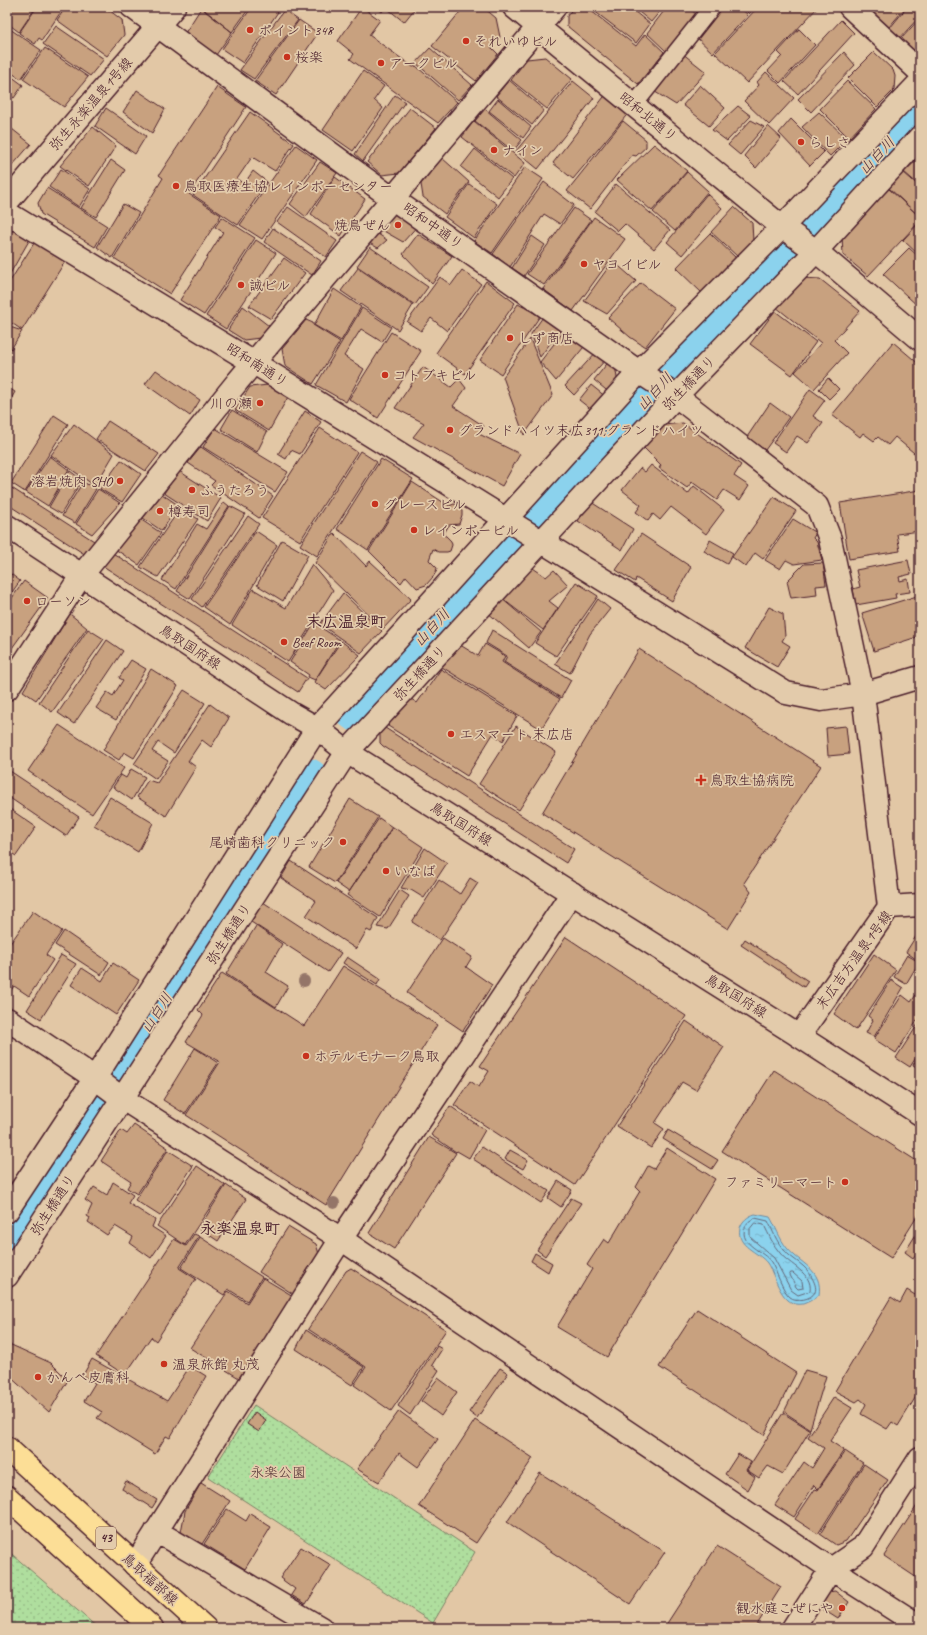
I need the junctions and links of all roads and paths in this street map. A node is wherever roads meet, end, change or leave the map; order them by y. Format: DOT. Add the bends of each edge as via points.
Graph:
graph roads {
  1 [pos="132,7"];
  2 [pos="174,7"];
  3 [pos="514,7"];
  4 [pos="555,7"];
  5 [pos="712,7"];
  6 [pos="850,7"];
  7 [pos="159,26"];
  8 [pos="538,27"];
  9 [pos="920,72"];
  10 [pos="920,82"];
  11 [pos="634,105"];
  12 [pos="920,137"];
  13 [pos="394,199"];
  14 [pos="7,202"];
  15 [pos="7,213"];
  16 [pos="782,227"];
  17 [pos="816,251"];
  18 [pos="920,339"];
  19 [pos="254,363"];
  20 [pos="639,372"];
  21 [pos="676,396"];
  22 [pos="506,520"];
  23 [pos="7,526"];
  24 [pos="541,542"];
  25 [pos="81,576"];
  26 [pos="920,677"];
  27 [pos="7,689"];
  28 [pos="863,694"];
  29 [pos="317,728"];
  30 [pos="347,752"];
  31 [pos="572,894"];
  32 [pos="920,906"];
  33 [pos="889,907"];
  34 [pos="7,1019"];
  35 [pos="800,1036"];
  36 [pos="95,1078"];
  37 [pos="123,1099"];
  38 [pos="920,1114"];
  39 [pos="7,1211"];
  40 [pos="341,1239"];
  41 [pos="7,1276"];
  42 [pos="7,1448"];
  43 [pos="920,1458"];
  44 [pos="7,1497"];
  45 [pos="156,1531"];
  46 [pos="135,1565"];
  47 [pos="831,1569"];
  48 [pos="920,1626"];
  49 [pos="152,1628"];
  50 [pos="205,1628"];
  51 [pos="321,1628"];
  52 [pos="793,1628"];
  1 -- 7 [label="street, 昭和中通り"];
  2 -- 7 [label="street, 弥生永楽温泉1号線"];
  3 -- 8 [label="street, 昭和北通り"];
  4 -- 8 [label="street"];
  5 -- 11 [label="lane"];
  6 -- 9 [label="street"];
  7 -- 13 [label="street, 昭和中通り"];
  7 -- 14 [label="street, 弥生永楽温泉1号線"];
  8 -- 11 [label="street, 昭和北通り"];
  8 -- 13 [label="street"];
  10 -- 16 [label="street"];
  11 -- 16 [label="street, 昭和北通り"];
  12 -- 17 [label="street, 弥生橋通り"];
  13 -- 19 [label="street"];
  13 -- 20 [label="street, 昭和中通り"];
  15 -- 19 [label="street, 昭和南通り"];
  16 -- 17 [label="street, 昭和北通り"];
  16 -- 20 [label="street"];
  17 -- 18 [label="street, 昭和北通り"];
  17 -- 21 [label="street, 弥生橋通り"];
  19 -- 22 [label="street, 昭和南通り"];
  19 -- 25 [label="street"];
  20 -- 21 [label="street, 昭和中通り"];
  20 -- 22 [label="street"];
  21 -- 24 [label="street, 弥生橋通り"];
  21 -- 28 [label="street, 昭和中通り" via="817,506 830,539"];
  22 -- 24 [label="street, 昭和南通り"];
  22 -- 29 [label="street"];
  23 -- 25 [label="street, 鳥取国府線"];
  24 -- 28 [label="street, 昭和南通り" via="786,693 822,700"];
  24 -- 30 [label="street, 弥生橋通り"];
  25 -- 27 [label="street"];
  25 -- 29 [label="street, 鳥取国府線"];
  26 -- 28 [label="street, 昭和南通り"];
  28 -- 33 [label="street, 昭和中通り"];
  29 -- 30 [label="street, 鳥取国府線"];
  29 -- 36 [label="street"];
  30 -- 31 [label="street, 鳥取国府線"];
  30 -- 37 [label="street, 弥生橋通り"];
  31 -- 35 [label="street, 鳥取国府線"];
  31 -- 40 [label="street"];
  32 -- 33 [label="street, 末広吉方温泉1号線"];
  33 -- 35 [label="street, 末広吉方温泉1号線"];
  34 -- 36 [label="street"];
  35 -- 38 [label="street, 鳥取国府線"];
  36 -- 37 [label="street"];
  36 -- 39 [label="street"];
  37 -- 40 [label="street"];
  37 -- 41 [label="street, 弥生橋通り"];
  40 -- 45 [label="street"];
  40 -- 47 [label="street"];
  42 -- 46 [label="main road, 鳥取福部線 / 43"];
  43 -- 47 [label="street" via="863,1547"];
  44 -- 49 [label="main road"];
  45 -- 46 [label="street"];
  45 -- 51 [label="street"];
  46 -- 50 [label="main road, 鳥取福部線 / 43"];
  47 -- 48 [label="street"];
  47 -- 52 [label="street"];
}
